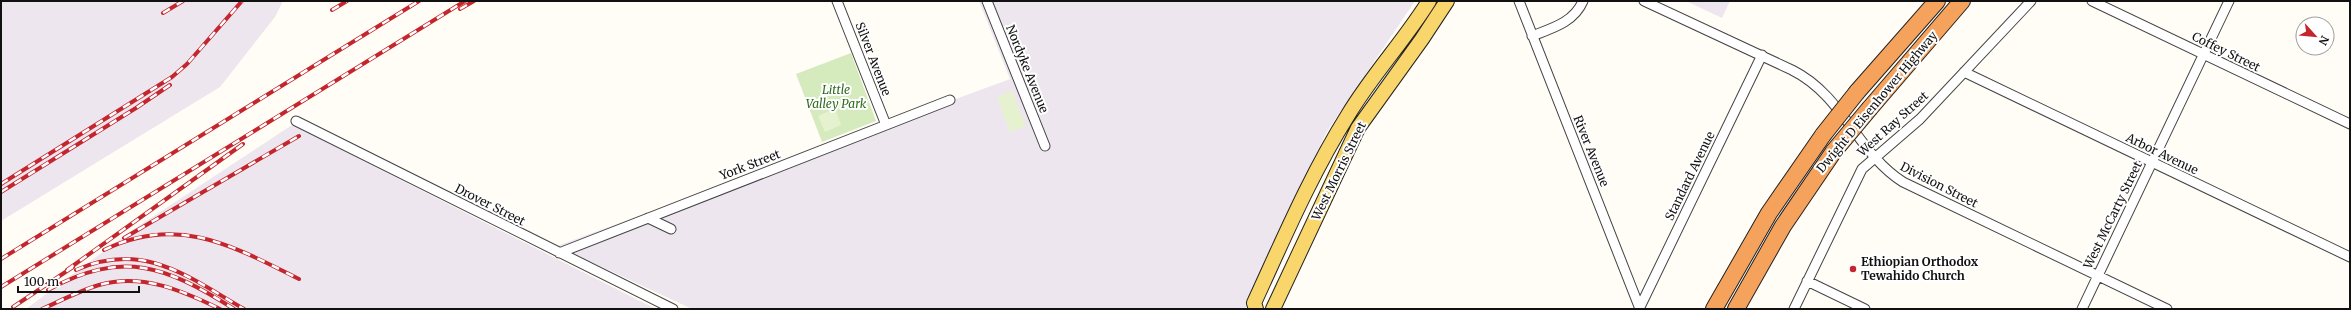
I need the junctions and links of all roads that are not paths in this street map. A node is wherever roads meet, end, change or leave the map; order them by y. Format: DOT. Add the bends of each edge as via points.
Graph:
graph roads {
  1 [pos="838,1"];
  2 [pos="986,1"];
  3 [pos="1447,1"];
  4 [pos="1519,1"];
  5 [pos="1583,1"];
  6 [pos="1644,1"];
  7 [pos="1937,1"];
  8 [pos="1962,1"];
  9 [pos="2031,1"];
  10 [pos="2092,1"];
  11 [pos="2229,1"];
  12 [pos="1428,2"];
  13 [pos="1532,36"];
  14 [pos="2204,54"];
  15 [pos="1762,56"];
  16 [pos="1398,72"];
  17 [pos="1964,72"];
  18 [pos="1375,76"];
  19 [pos="950,100"];
  20 [pos="296,121"];
  21 [pos="2350,124"];
  22 [pos="886,125"];
  23 [pos="1045,146"];
  24 [pos="1874,157"];
  25 [pos="1343,159"];
  26 [pos="2152,162"];
  27 [pos="648,218"];
  28 [pos="671,229"];
  29 [pos="559,253"];
  30 [pos="2350,257"];
  31 [pos="2097,276"];
  32 [pos="1265,279"];
  33 [pos="1807,281"];
  34 [pos="1255,306"];
  35 [pos="1640,308"];
  36 [pos="673,309"];
  37 [pos="1274,309"];
  38 [pos="1714,309"];
  39 [pos="1736,309"];
  40 [pos="1794,309"];
  41 [pos="1865,309"];
  42 [pos="2082,309"];
  43 [pos="2167,309"];
  1 -- 22 [label="street, Silver Avenue"];
  2 -- 23 [label="street, Nordyke Avenue"];
  3 -- 16 [label="main road, West Morris Street"];
  4 -- 13 [label="street, River Avenue"];
  5 -- 13 [label="street" via="1568,20"];
  6 -- 15 [label="street, Division Street"];
  7 -- 38 [label="highway, Dwight D Eisenhower Highway, bridge" via="1823,134 1769,213"];
  8 -- 39 [label="highway, Dwight D Eisenhower Highway, bridge" via="1834,151 1783,226"];
  9 -- 17 [label="street, West Ray Street"];
  10 -- 14 [label="street, Coffey Street"];
  11 -- 14 [label="street, West McCarty Street"];
  12 -- 16 [label="main road" via="1423,25 1397,60"];
  12 -- 18 [label="main road, West Morris Street"];
  13 -- 35 [label="street, River Avenue"];
  14 -- 21 [label="street, Coffey Street"];
  14 -- 26 [label="street, West McCarty Street"];
  15 -- 24 [label="street, Division Street" via="1802,75 1823,91 1836,104"];
  15 -- 35 [label="street, Standard Avenue"];
  16 -- 25 [label="main road, West Morris Street" via="1366,116"];
  17 -- 24 [label="street, West Ray Street" via="1914,125"];
  17 -- 26 [label="street, Arbor Avenue"];
  18 -- 25 [label="main road" via="1374,92 1347,136 1342,151"];
  18 -- 32 [label="main road, West Morris Street" via="1354,104 1334,138"];
  19 -- 22 [label="street, York Street"];
  20 -- 29 [label="street, Drover Street"];
  22 -- 27 [label="street, York Street"];
  24 -- 31 [label="street, Division Street" via="1888,172 1907,185"];
  24 -- 33 [label="street, West Ray Street" via="1860,173"];
  25 -- 37 [label="main road, West Morris Street"];
  26 -- 30 [label="street, Arbor Avenue"];
  26 -- 31 [label="street, West McCarty Street"];
  27 -- 28 [label="street"];
  27 -- 29 [label="street, York Street"];
  29 -- 36 [label="street, Drover Street"];
  31 -- 42 [label="street, West McCarty Street"];
  31 -- 43 [label="street, Division Street"];
  32 -- 34 [label="main road, West Morris Street"];
  32 -- 37 [label="main road"];
  33 -- 40 [label="street, West Ray Street"];
  33 -- 41 [label="street"];
}
